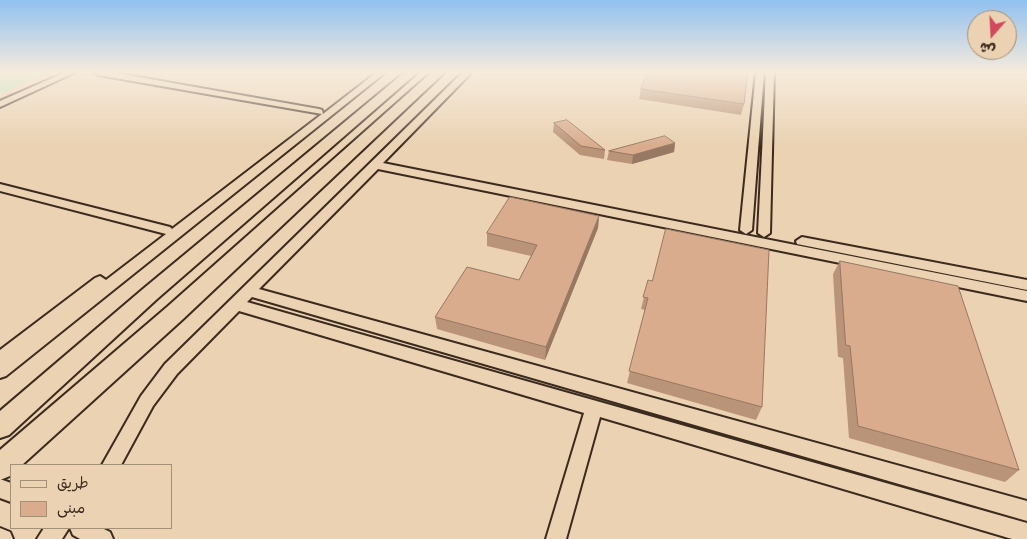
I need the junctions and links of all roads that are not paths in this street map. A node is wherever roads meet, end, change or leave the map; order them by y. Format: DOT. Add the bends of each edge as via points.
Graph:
graph roads {
  1 [pos="15,97"];
  2 [pos="237,97"];
  3 [pos="339,97"];
  4 [pos="350,97"];
  5 [pos="382,97"];
  6 [pos="412,97"];
  7 [pos="443,97"];
  8 [pos="758,97"];
  9 [pos="769,97"];
  10 [pos="0,104"];
  11 [pos="319,112"];
  12 [pos="378,161"];
  13 [pos="0,187"];
  14 [pos="748,211"];
  15 [pos="764,214"];
  16 [pos="166,230"];
  17 [pos="746,230"];
  18 [pos="764,233"];
  19 [pos="1027,285"];
  20 [pos="247,291"];
  21 [pos="1027,296"];
  22 [pos="234,304"];
  23 [pos="0,359"];
  24 [pos="0,371"];
  25 [pos="594,409"];
  26 [pos="0,427"];
  27 [pos="112,464"];
  28 [pos="0,467"];
  29 [pos="1027,511"];
  30 [pos="58,529"];
  31 [pos="82,529"];
  32 [pos="1027,533"];
  33 [pos="47,539"];
  34 [pos="103,539"];
  35 [pos="556,539"];
  1 -- 10 [label="street"];
  2 -- 11 [label="street"];
  3 -- 11 [label="street"];
  4 -- 24 [label="street"];
  5 -- 26 [label="street"];
  6 -- 28 [label="street" via="175,314"];
  7 -- 12 [label="street"];
  8 -- 14 [label="street"];
  9 -- 15 [label="street"];
  11 -- 16 [label="street"];
  12 -- 17 [label="street"];
  12 -- 20 [label="street"];
  12 -- 21 [label="street"];
  13 -- 16 [label="street"];
  14 -- 15 [label="street"];
  14 -- 17 [label="street"];
  15 -- 18 [label="street"];
  16 -- 23 [label="street"];
  17 -- 18 [label="street"];
  18 -- 19 [label="street"];
  20 -- 22 [label="street"];
  20 -- 29 [label="street"];
  22 -- 25 [label="street"];
  22 -- 27 [label="street" via="160,383"];
  25 -- 32 [label="street"];
  25 -- 35 [label="street"];
  30 -- 33 [label="street"];
  31 -- 34 [label="street"];
}
